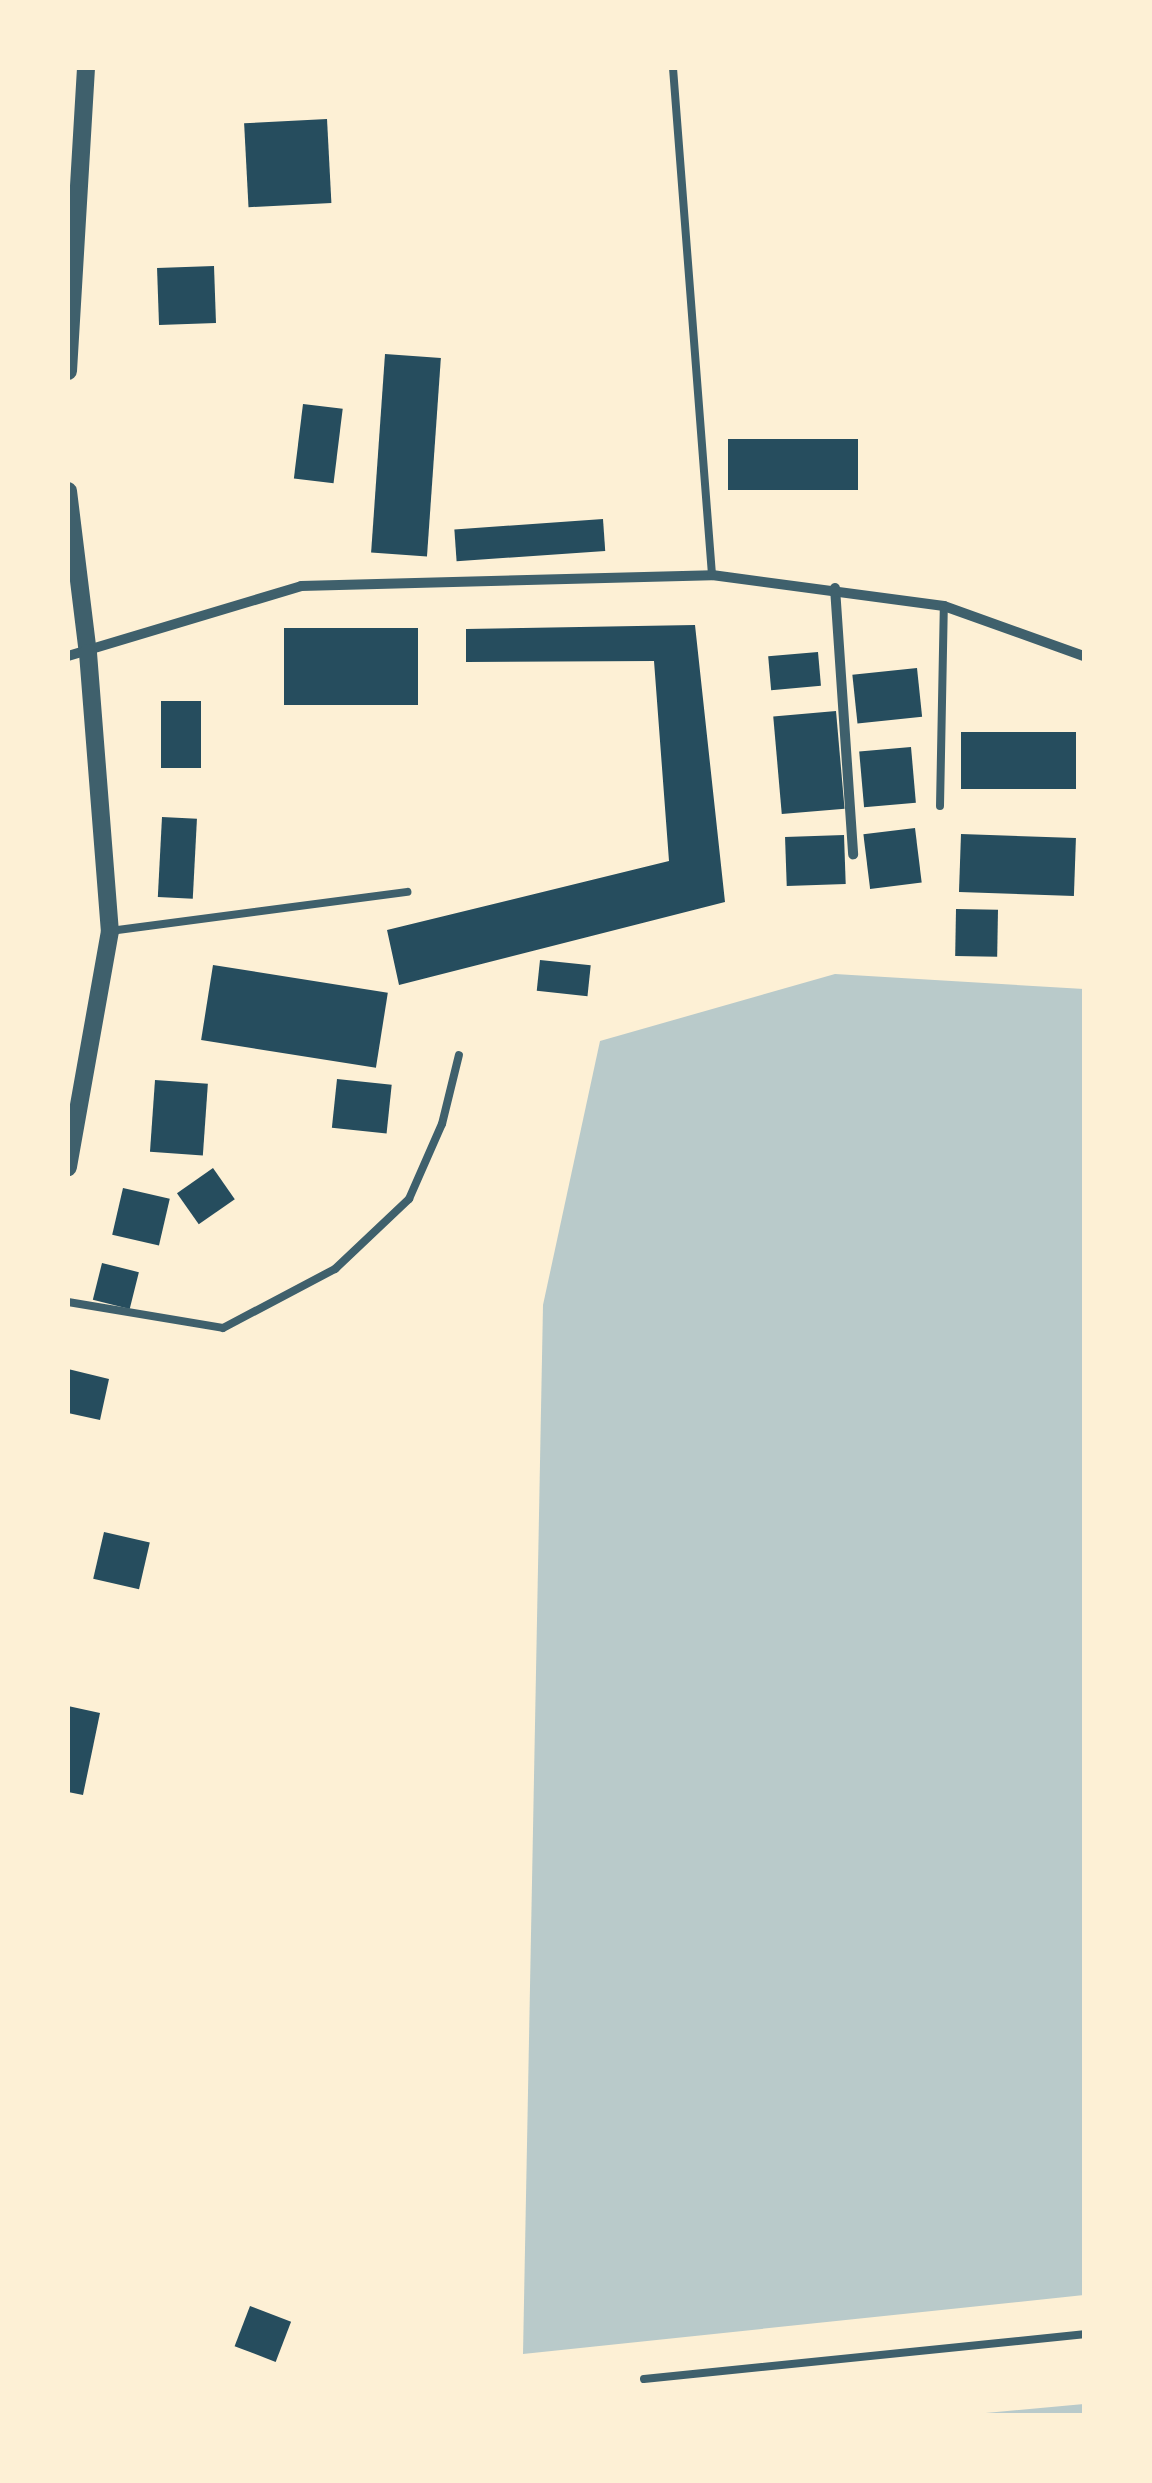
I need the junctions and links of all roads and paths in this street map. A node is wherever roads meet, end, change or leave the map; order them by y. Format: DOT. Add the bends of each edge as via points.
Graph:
graph roads {
  1 [pos="86,68"];
  2 [pos="673,68"];
  3 [pos="68,371"];
  4 [pos="68,491"];
  5 [pos="712,575"];
  6 [pos="835,588"];
  7 [pos="944,606"];
  8 [pos="88,653"];
  9 [pos="68,656"];
  10 [pos="1084,656"];
  11 [pos="940,806"];
  12 [pos="853,854"];
  13 [pos="406,892"];
  14 [pos="110,931"];
  15 [pos="460,1054"];
  16 [pos="68,1167"];
  17 [pos="68,1302"];
  18 [pos="1084,2334"];
  19 [pos="644,2379"];
  1 -- 3 [label="street"];
  2 -- 5 [label="lane"];
  4 -- 8 [label="street"];
  5 -- 6 [label="street"];
  5 -- 8 [label="street" via="302,586"];
  6 -- 7 [label="street"];
  6 -- 12 [label="street"];
  7 -- 10 [label="street"];
  7 -- 11 [label="lane"];
  8 -- 9 [label="street"];
  8 -- 14 [label="street"];
  13 -- 14 [label="lane"];
  14 -- 16 [label="street"];
  15 -- 17 [label="lane" via="442,1124 409,1199 335,1268 223,1328"];
  18 -- 19 [label="lane"];
}
